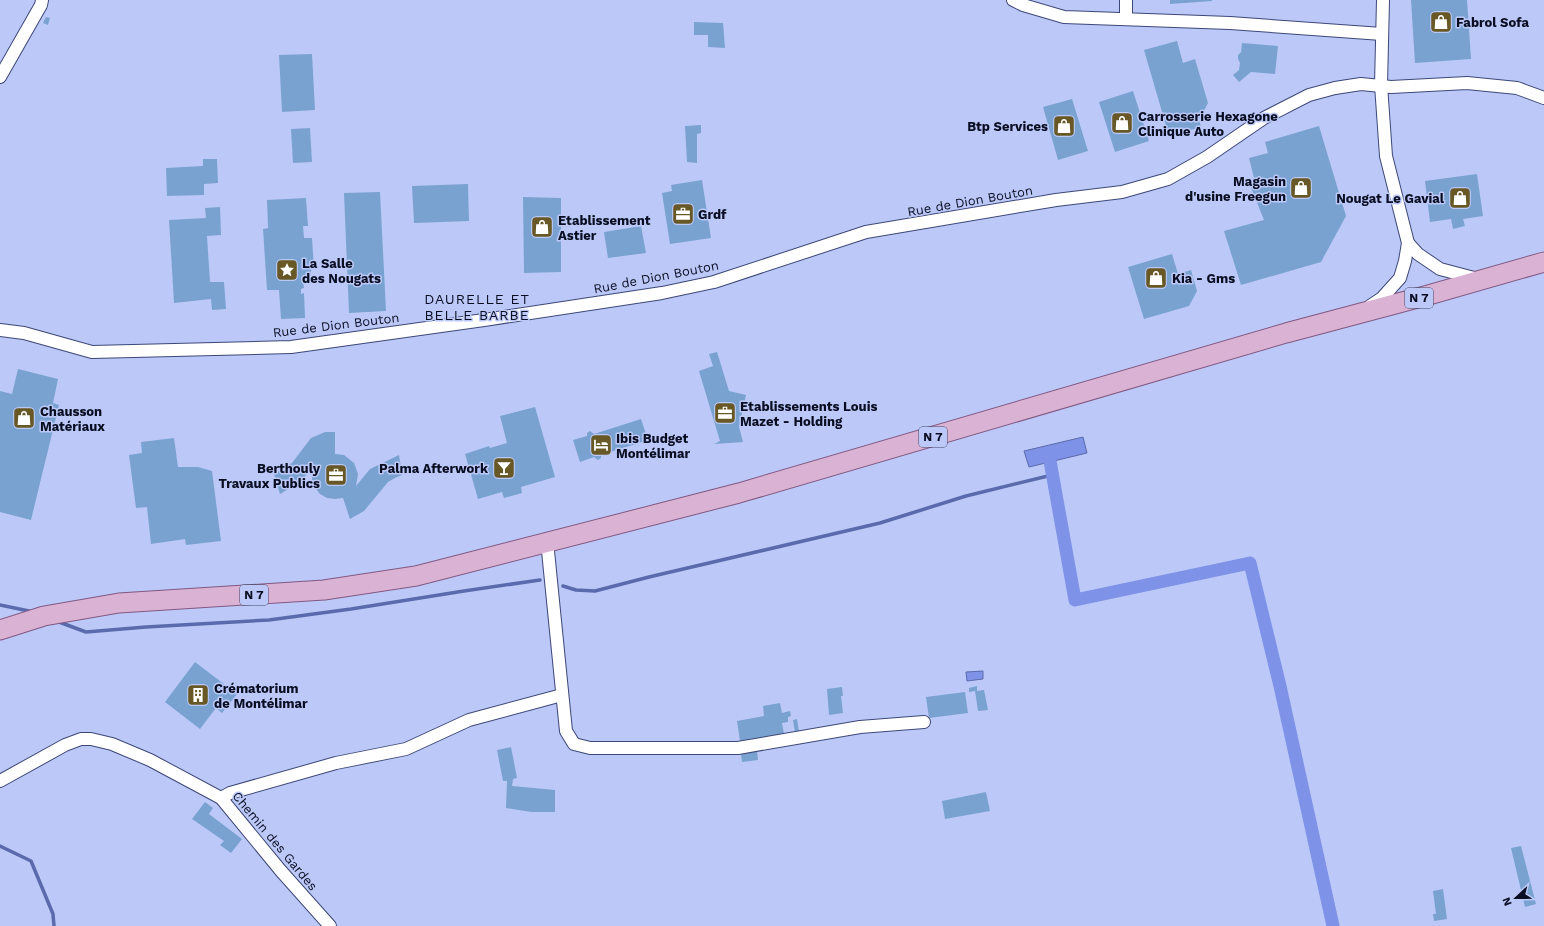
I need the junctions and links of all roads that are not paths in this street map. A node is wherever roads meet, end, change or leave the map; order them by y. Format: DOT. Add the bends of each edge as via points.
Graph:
graph roads {
  1 [pos="42,0"];
  2 [pos="1013,0"];
  3 [pos="1126,0"];
  4 [pos="1383,0"];
  5 [pos="1126,19"];
  6 [pos="1382,34"];
  7 [pos="0,77"];
  8 [pos="1381,85"];
  9 [pos="1544,98"];
  10 [pos="1408,244"];
  11 [pos="1544,262"];
  12 [pos="1482,280"];
  13 [pos="1356,315"];
  14 [pos="0,330"];
  15 [pos="548,541"];
  16 [pos="0,630"];
  17 [pos="562,695"];
  18 [pos="924,722"];
  19 [pos="0,781"];
  20 [pos="222,798"];
  21 [pos="330,926"];
  1 -- 7 [label="street"];
  2 -- 5 [label="street" via="1064,17"];
  3 -- 5 [label="street"];
  4 -- 6 [label="street"];
  5 -- 6 [label="street" via="1230,23"];
  6 -- 8 [label="street"];
  8 -- 9 [label="street, Rue de Dion Bouton" via="1391,87 1467,83 1517,88"];
  8 -- 10 [label="street" via="1386,156"];
  8 -- 14 [label="street, Rue de Dion Bouton" via="1361,84 1309,95 1264,118 1207,157 1168,179 1122,192 1056,200 866,232 714,282 662,293 291,347 92,352 24,333"];
  10 -- 12 [label="street" via="1440,269"];
  10 -- 13 [label="street" via="1400,278 1382,298"];
  11 -- 12 [label="main road, N 7"];
  12 -- 13 [label="main road, N 7"];
  13 -- 15 [label="main road, N 7" via="739,493"];
  15 -- 16 [label="main road, N 7" via="416,576 324,590 118,603 44,616"];
  15 -- 17 [label="street"];
  17 -- 18 [label="street" via="566,730 574,744 590,748 738,748 860,727"];
  17 -- 20 [label="street" via="469,720 406,749 336,763 230,793"];
  19 -- 20 [label="street, Chemin des Gardes" via="65,745 90,739 112,744 150,760"];
  20 -- 21 [label="street, Chemin des Gardes"];
}
